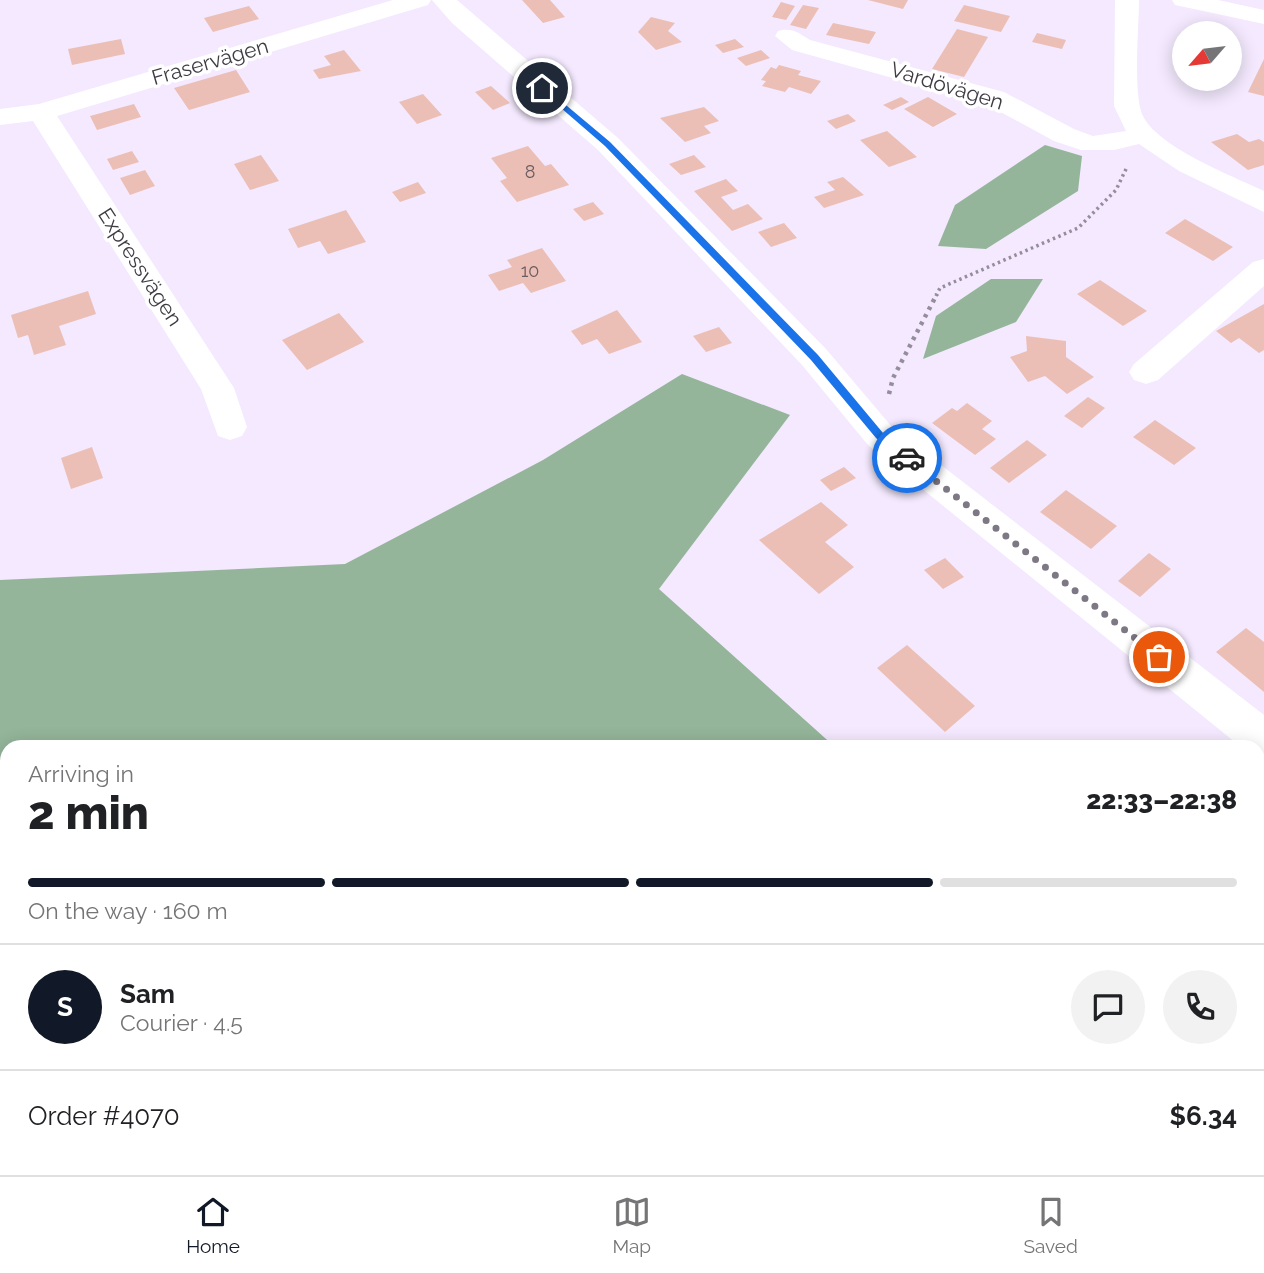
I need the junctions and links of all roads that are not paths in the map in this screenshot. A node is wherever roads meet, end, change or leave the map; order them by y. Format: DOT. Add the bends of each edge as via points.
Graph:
graph roads {
  1 [pos="419,0"];
  2 [pos="444,0"];
  3 [pos="1127,0"];
  4 [pos="1184,0"];
  5 [pos="1264,17"];
  6 [pos="787,37"];
  7 [pos="41,112"];
  8 [pos="0,117"];
  9 [pos="1143,135"];
  10 [pos="1264,202"];
  11 [pos="1264,269"];
  12 [pos="1146,372"];
  13 [pos="230,426"];
  14 [pos="1264,740"];
  1 -- 7 [label="street, Fraservägen"];
  2 -- 14 [label="street" via="608,144 814,358 880,436"];
  3 -- 9 [label="street" via="1128,113"];
  4 -- 5 [label="street"];
  6 -- 9 [label="street, Vardövägen" via="995,98 1064,135 1091,144"];
  7 -- 8 [label="street, Fraservägen"];
  7 -- 13 [label="street, Expressvägen" via="217,388"];
  9 -- 10 [label="street"];
  11 -- 12 [label="street"];
}
